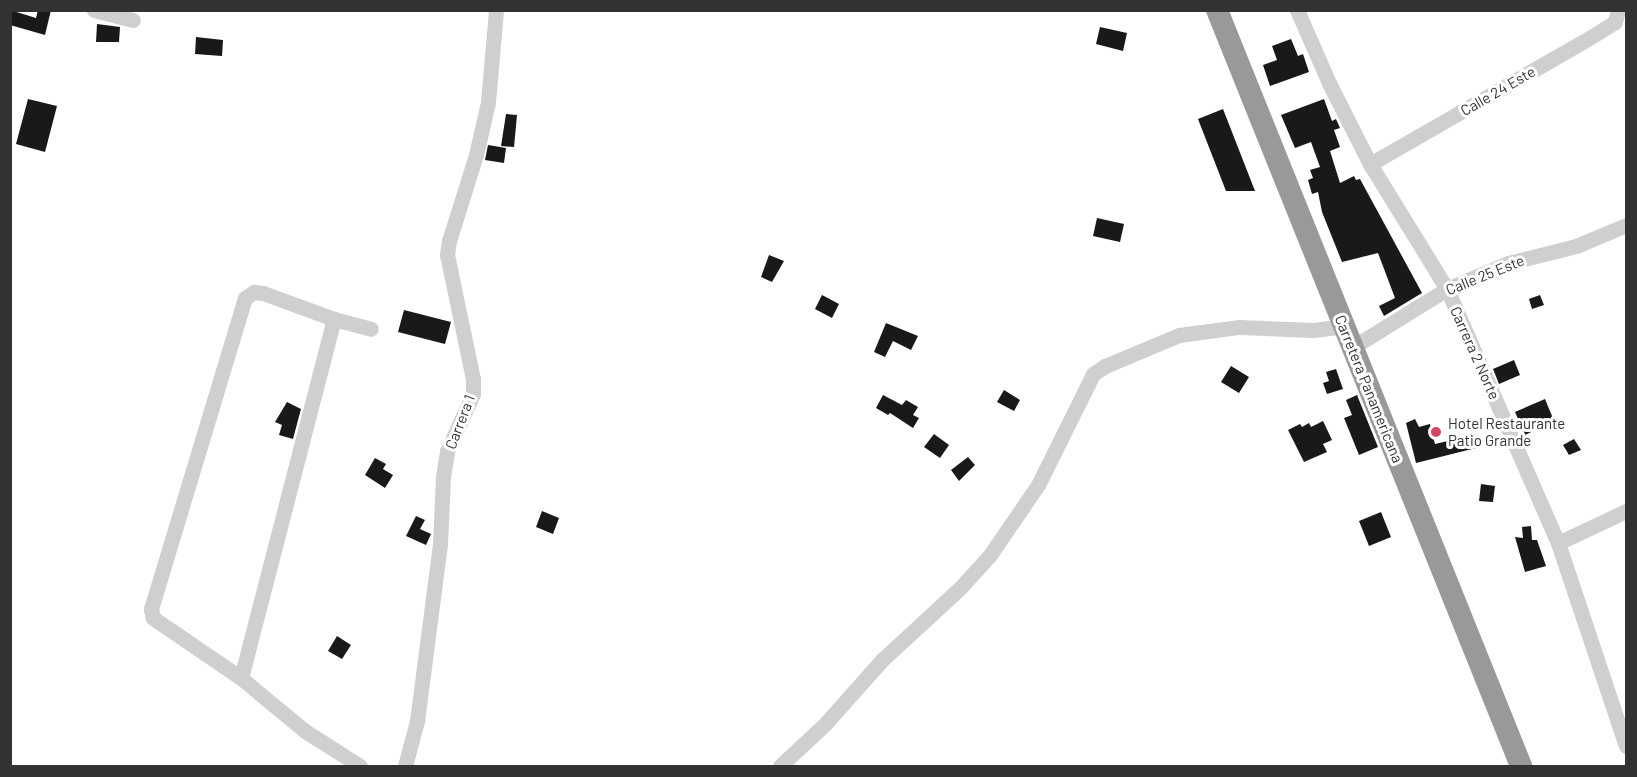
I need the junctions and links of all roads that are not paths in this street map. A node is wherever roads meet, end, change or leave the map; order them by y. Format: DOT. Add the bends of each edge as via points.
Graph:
graph roads {
  1 [pos="94,10"];
  2 [pos="496,10"];
  3 [pos="1217,10"];
  4 [pos="1297,10"];
  5 [pos="1618,10"];
  6 [pos="133,20"];
  7 [pos="1370,164"];
  8 [pos="1626,225"];
  9 [pos="1447,289"];
  10 [pos="334,319"];
  11 [pos="1344,326"];
  12 [pos="371,330"];
  13 [pos="1353,347"];
  14 [pos="1626,511"];
  15 [pos="1558,543"];
  16 [pos="241,678"];
  17 [pos="1626,746"];
  18 [pos="360,766"];
  19 [pos="405,766"];
  20 [pos="780,766"];
  21 [pos="1521,766"];
  1 -- 6 [label="street"];
  2 -- 19 [label="street, Carrera 1" via="489,102 447,255 473,379 472,394 453,435 444,468 440,544 417,721"];
  3 -- 11 [label="highway, Carretera Panamericana"];
  4 -- 7 [label="street, Carrera 2 Norte"];
  5 -- 7 [label="street, Calle 24 Este" via="1615,22 1591,37"];
  7 -- 9 [label="street, Carrera 2 Norte"];
  8 -- 9 [label="street, Calle 25 Este" via="1576,246 1508,262"];
  9 -- 13 [label="street, Calle 25 Este"];
  9 -- 15 [label="street, Carrera 2 Norte"];
  10 -- 12 [label="street"];
  10 -- 16 [label="street"];
  10 -- 16 [label="street" via="263,293 254,292 245,298 151,609 153,618"];
  11 -- 13 [label="highway, Carretera Panamericana"];
  11 -- 20 [label="street" via="1313,330 1239,327 1179,334 1093,374 1038,485 990,555"];
  13 -- 21 [label="highway, Carretera Panamericana"];
  14 -- 15 [label="street"];
  15 -- 17 [label="street, Carrera 2 Norte"];
  16 -- 18 [label="street" via="305,732"];
}
